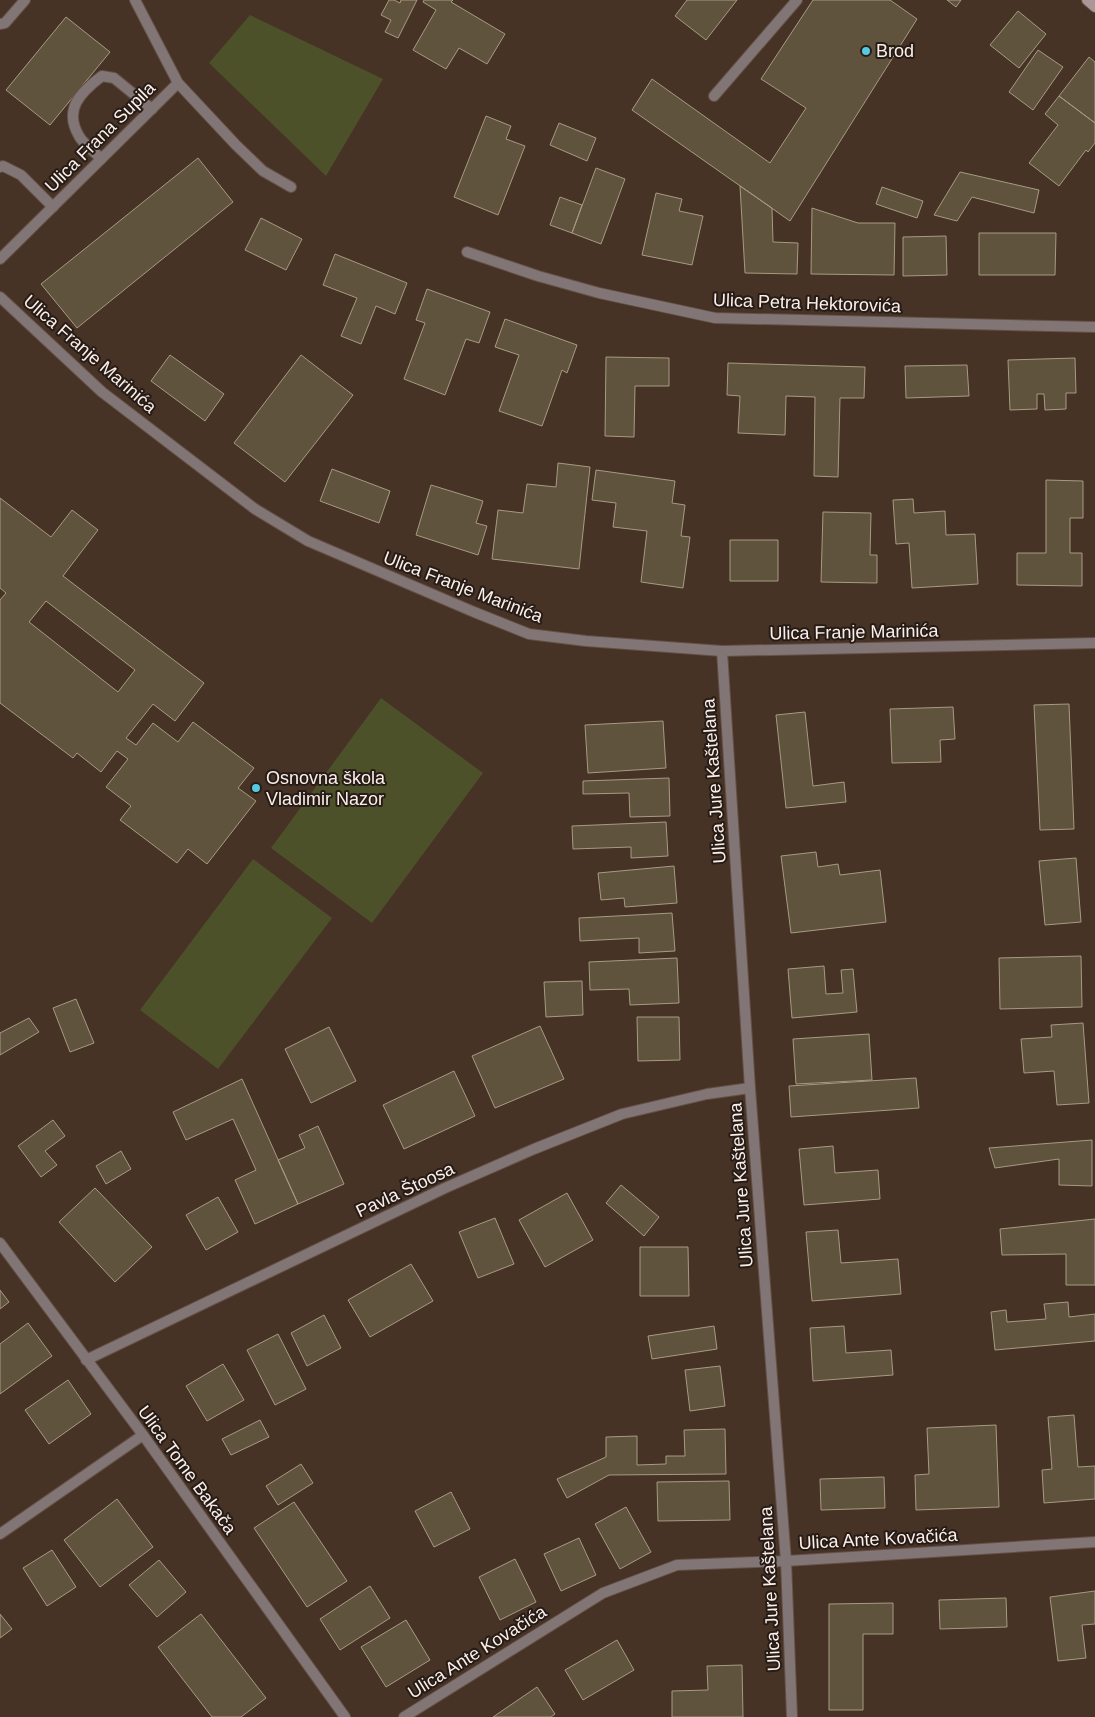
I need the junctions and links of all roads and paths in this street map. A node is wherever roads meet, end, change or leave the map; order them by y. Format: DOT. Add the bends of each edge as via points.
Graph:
graph roads {
  1 [pos="25,0"];
  2 [pos="135,0"];
  3 [pos="797,0"];
  4 [pos="1087,0"];
  5 [pos="1095,7"];
  6 [pos="0,24"];
  7 [pos="178,83"];
  8 [pos="714,96"];
  9 [pos="152,109"];
  10 [pos="102,159"];
  11 [pos="0,167"];
  12 [pos="291,187"];
  13 [pos="53,207"];
  14 [pos="467,252"];
  15 [pos="0,259"];
  16 [pos="0,297"];
  17 [pos="1095,327"];
  18 [pos="1095,643"];
  19 [pos="722,651"];
  20 [pos="750,1088"];
  21 [pos="0,1243"];
  22 [pos="86,1360"];
  23 [pos="143,1435"];
  24 [pos="0,1534"];
  25 [pos="1095,1542"];
  26 [pos="786,1560"];
  27 [pos="345,1717"];
  28 [pos="404,1717"];
  29 [pos="792,1717"];
  1 -- 6 [label="street" via="5,23"];
  2 -- 7 [label="street, Ulica Frana Supila"];
  3 -- 8 [label="street"];
  4 -- 5 [label="main road"];
  7 -- 9 [label="street, Ulica Frana Supila"];
  7 -- 12 [label="street" via="263,171"];
  9 -- 10 [label="street, Ulica Frana Supila"];
  9 -- 10 [label="street" via="114,78 102,76 89,86 76,101 73,122 79,136"];
  10 -- 13 [label="street, Ulica Frana Supila"];
  11 -- 13 [label="street" via="21,175"];
  13 -- 15 [label="street, Ulica Frana Supila"];
  14 -- 17 [label="street, Ulica Petra Hektorovića" via="599,293 715,318"];
  16 -- 19 [label="street, Ulica Franje Marinića" via="102,392 256,510 308,541 529,634 586,642"];
  18 -- 19 [label="street, Ulica Franje Marinića"];
  19 -- 20 [label="street, Ulica Jure Kaštelana"];
  20 -- 22 [label="street, Pavla Štoosa" via="707,1094 622,1114 534,1149 445,1188"];
  20 -- 26 [label="street, Ulica Jure Kaštelana"];
  21 -- 22 [label="street, Ulica Tome Bakača"];
  22 -- 23 [label="street, Ulica Tome Bakača"];
  23 -- 24 [label="street"];
  23 -- 27 [label="street, Ulica Tome Bakača"];
  25 -- 26 [label="street, Ulica Ante Kovačića"];
  26 -- 28 [label="street, Ulica Ante Kovačića" via="677,1565 603,1593"];
  26 -- 29 [label="street, Ulica Jure Kaštelana"];
}
